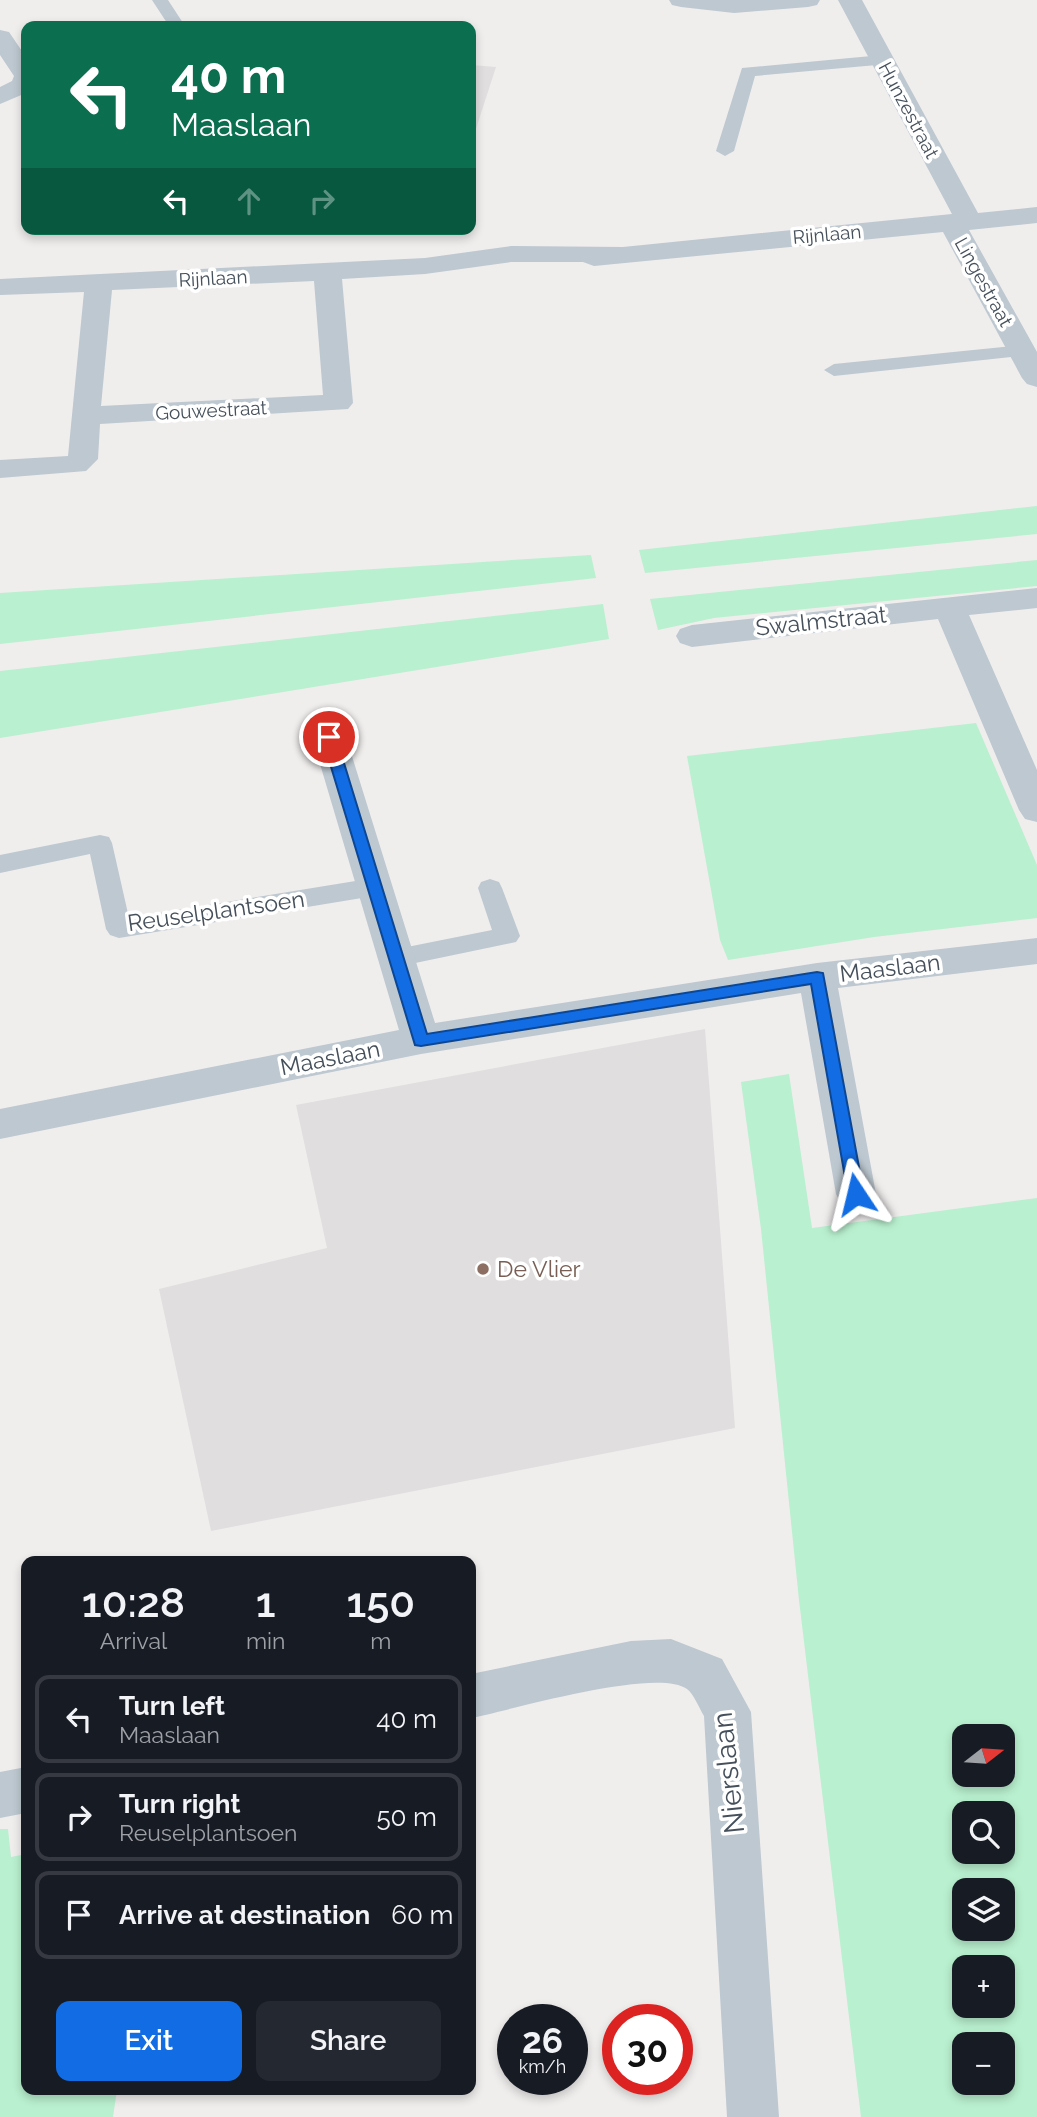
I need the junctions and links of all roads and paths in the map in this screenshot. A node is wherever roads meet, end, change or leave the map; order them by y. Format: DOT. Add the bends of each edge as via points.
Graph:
graph roads {
  1 [pos="160,0"];
  2 [pos="681,0"];
  3 [pos="808,0"];
  4 [pos="850,0"];
  5 [pos="174,21"];
  6 [pos="0,37"];
  7 [pos="882,60"];
  8 [pos="21,68"];
  9 [pos="21,86"];
  10 [pos="0,96"];
  11 [pos="725,151"];
  12 [pos="1037,215"];
  13 [pos="960,222"];
  14 [pos="327,272"];
  15 [pos="99,283"];
  16 [pos="0,287"];
  17 [pos="1022,351"];
  18 [pos="834,370"];
  19 [pos="1037,378"];
  20 [pos="85,416"];
  21 [pos="0,469"];
  22 [pos="1037,598"];
  23 [pos="949,607"];
  24 [pos="692,636"];
  25 [pos="329,737"];
  26 [pos="1037,810"];
  27 [pos="0,864"];
  28 [pos="374,887"];
  29 [pos="490,888"];
  30 [pos="1037,951"];
  31 [pos="396,958"];
  32 [pos="817,977"];
  33 [pos="421,1041"];
  34 [pos="0,1124"];
  35 [pos="856,1194"];
  36 [pos="476,1695"];
  37 [pos="21,1791"];
  38 [pos="0,1796"];
  39 [pos="753,2117"];
  1 -- 5 [label="lane"];
  2 -- 3 [label="street" via="734,6"];
  4 -- 7 [label="street, Hunzestraat"];
  6 -- 8 [label="street"];
  7 -- 11 [label="lane" via="748,72"];
  7 -- 13 [label="street, Hunzestraat"];
  9 -- 10 [label="street"];
  12 -- 13 [label="street, Rijnlaan"];
  13 -- 14 [label="street, Rijnlaan" via="618,254 516,270 425,266"];
  13 -- 17 [label="street, Lingestraat"];
  14 -- 15 [label="street, Rijnlaan"];
  14 -- 20 [label="street, Gouwestraat" via="338,403"];
  15 -- 16 [label="street, Rijnlaan"];
  15 -- 20 [label="street"];
  17 -- 18 [label="lane"];
  17 -- 19 [label="street, Lingestraat"];
  20 -- 21 [label="street" via="83,459 75,465"];
  22 -- 23 [label="street, Swalmstraat"];
  23 -- 24 [label="street, Swalmstraat"];
  23 -- 26 [label="street"];
  25 -- 28 [label="street"];
  27 -- 28 [label="lane, Reuselplantsoen" via="100,844 119,929"];
  28 -- 31 [label="street"];
  29 -- 31 [label="lane" via="507,936"];
  30 -- 32 [label="street, Maaslaan"];
  31 -- 33 [label="street"];
  32 -- 33 [label="street, Maaslaan"];
  32 -- 35 [label="street"];
  33 -- 34 [label="street, Maaslaan"];
  36 -- 39 [label="street, Nierslaan" via="631,1662 671,1660 705,1674 727,1712"];
  37 -- 38 [label="street"];
}
